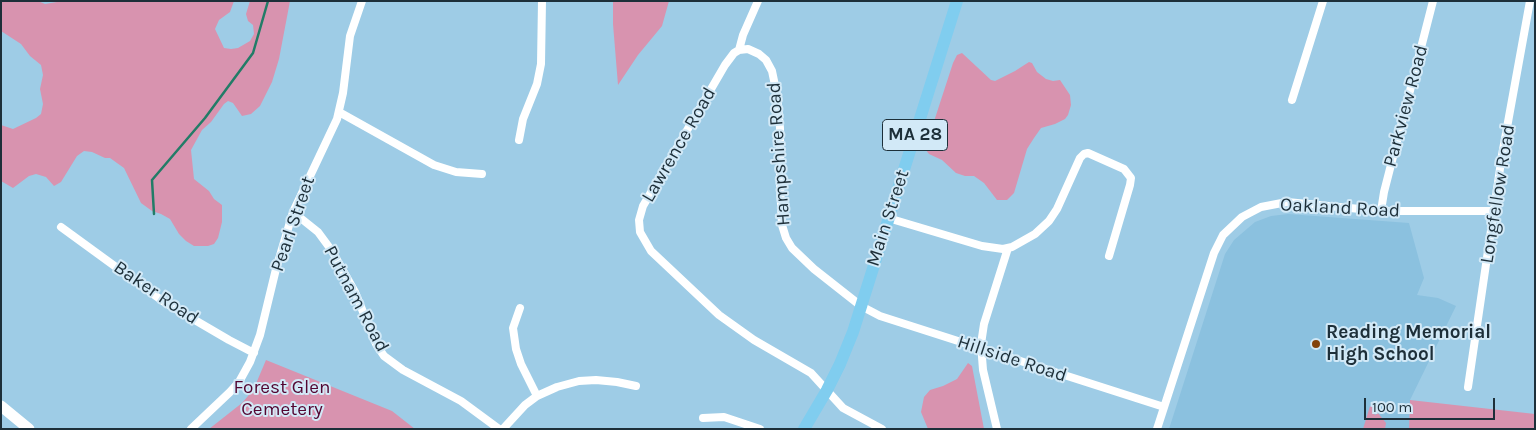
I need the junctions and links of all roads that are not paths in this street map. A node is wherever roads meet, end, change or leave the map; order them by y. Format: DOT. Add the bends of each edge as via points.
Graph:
graph roads {
  1 [pos="362,1"];
  2 [pos="542,1"];
  3 [pos="758,1"];
  4 [pos="957,1"];
  5 [pos="1323,1"];
  6 [pos="1433,1"];
  7 [pos="1530,1"];
  8 [pos="739,50"];
  9 [pos="1292,100"];
  10 [pos="339,112"];
  11 [pos="519,140"];
  12 [pos="482,174"];
  13 [pos="1381,211"];
  14 [pos="1493,211"];
  15 [pos="293,212"];
  16 [pos="888,218"];
  17 [pos="61,227"];
  18 [pos="1008,248"];
  19 [pos="1109,256"];
  20 [pos="861,306"];
  21 [pos="520,308"];
  22 [pos="981,349"];
  23 [pos="254,353"];
  24 [pos="636,386"];
  25 [pos="1468,387"];
  26 [pos="828,390"];
  27 [pos="537,396"];
  28 [pos="1,406"];
  29 [pos="1164,407"];
  30 [pos="703,418"];
  31 [pos="29,429"];
  32 [pos="191,429"];
  33 [pos="499,429"];
  34 [pos="503,429"];
  35 [pos="760,429"];
  36 [pos="804,429"];
  37 [pos="882,429"];
  38 [pos="997,429"];
  39 [pos="1157,429"];
  1 -- 10 [label="street, Pearl Street" via="350,36"];
  2 -- 11 [label="street" via="541,64"];
  3 -- 8 [label="street, Lawrence Road"];
  4 -- 16 [label="main road, Main Street / MA 28"];
  5 -- 9 [label="street"];
  6 -- 13 [label="street, Parkview Road"];
  7 -- 14 [label="street, Longfellow Road"];
  8 -- 20 [label="street, Hampshire Road" via="750,50 763,57 776,83 781,218 786,238 804,260"];
  8 -- 26 [label="street, Lawrence Road" via="725,65 655,184 640,214 640,232 651,251 719,315 754,340 812,373"];
  10 -- 12 [label="street" via="434,165 456,172"];
  10 -- 15 [label="street, Pearl Street"];
  13 -- 14 [label="street, Oakland Road"];
  13 -- 29 [label="street, Oakland Road" via="1281,202 1268,204 1233,223 1214,253"];
  14 -- 25 [label="street, Longfellow Road"];
  15 -- 23 [label="street, Pearl Street"];
  15 -- 33 [label="street, Putnam Road" via="314,228 332,251 384,356 403,370 461,401"];
  16 -- 18 [label="street" via="970,243"];
  16 -- 20 [label="main road, Main Street / MA 28"];
  17 -- 23 [label="street, Baker Road" via="164,302"];
  18 -- 19 [label="street" via="1027,240 1049,221 1080,158 1088,153 1122,167 1129,174 1130,185"];
  18 -- 22 [label="street" via="984,324"];
  20 -- 22 [label="street, Hillside Road" via="880,316"];
  20 -- 26 [label="main road, Main Street / MA 28"];
  21 -- 27 [label="street" via="513,328 516,349"];
  22 -- 29 [label="street, Hillside Road"];
  22 -- 38 [label="street"];
  23 -- 32 [label="street, Pearl Street" via="235,387"];
  24 -- 27 [label="street" via="587,381 563,385"];
  26 -- 36 [label="main road, Main Street / MA 28"];
  26 -- 37 [label="street, Lawrence Road" via="843,408"];
  27 -- 34 [label="street"];
  28 -- 31 [label="street"];
  29 -- 39 [label="street, Oakland Road"];
  30 -- 35 [label="street" via="724,417"];
}
